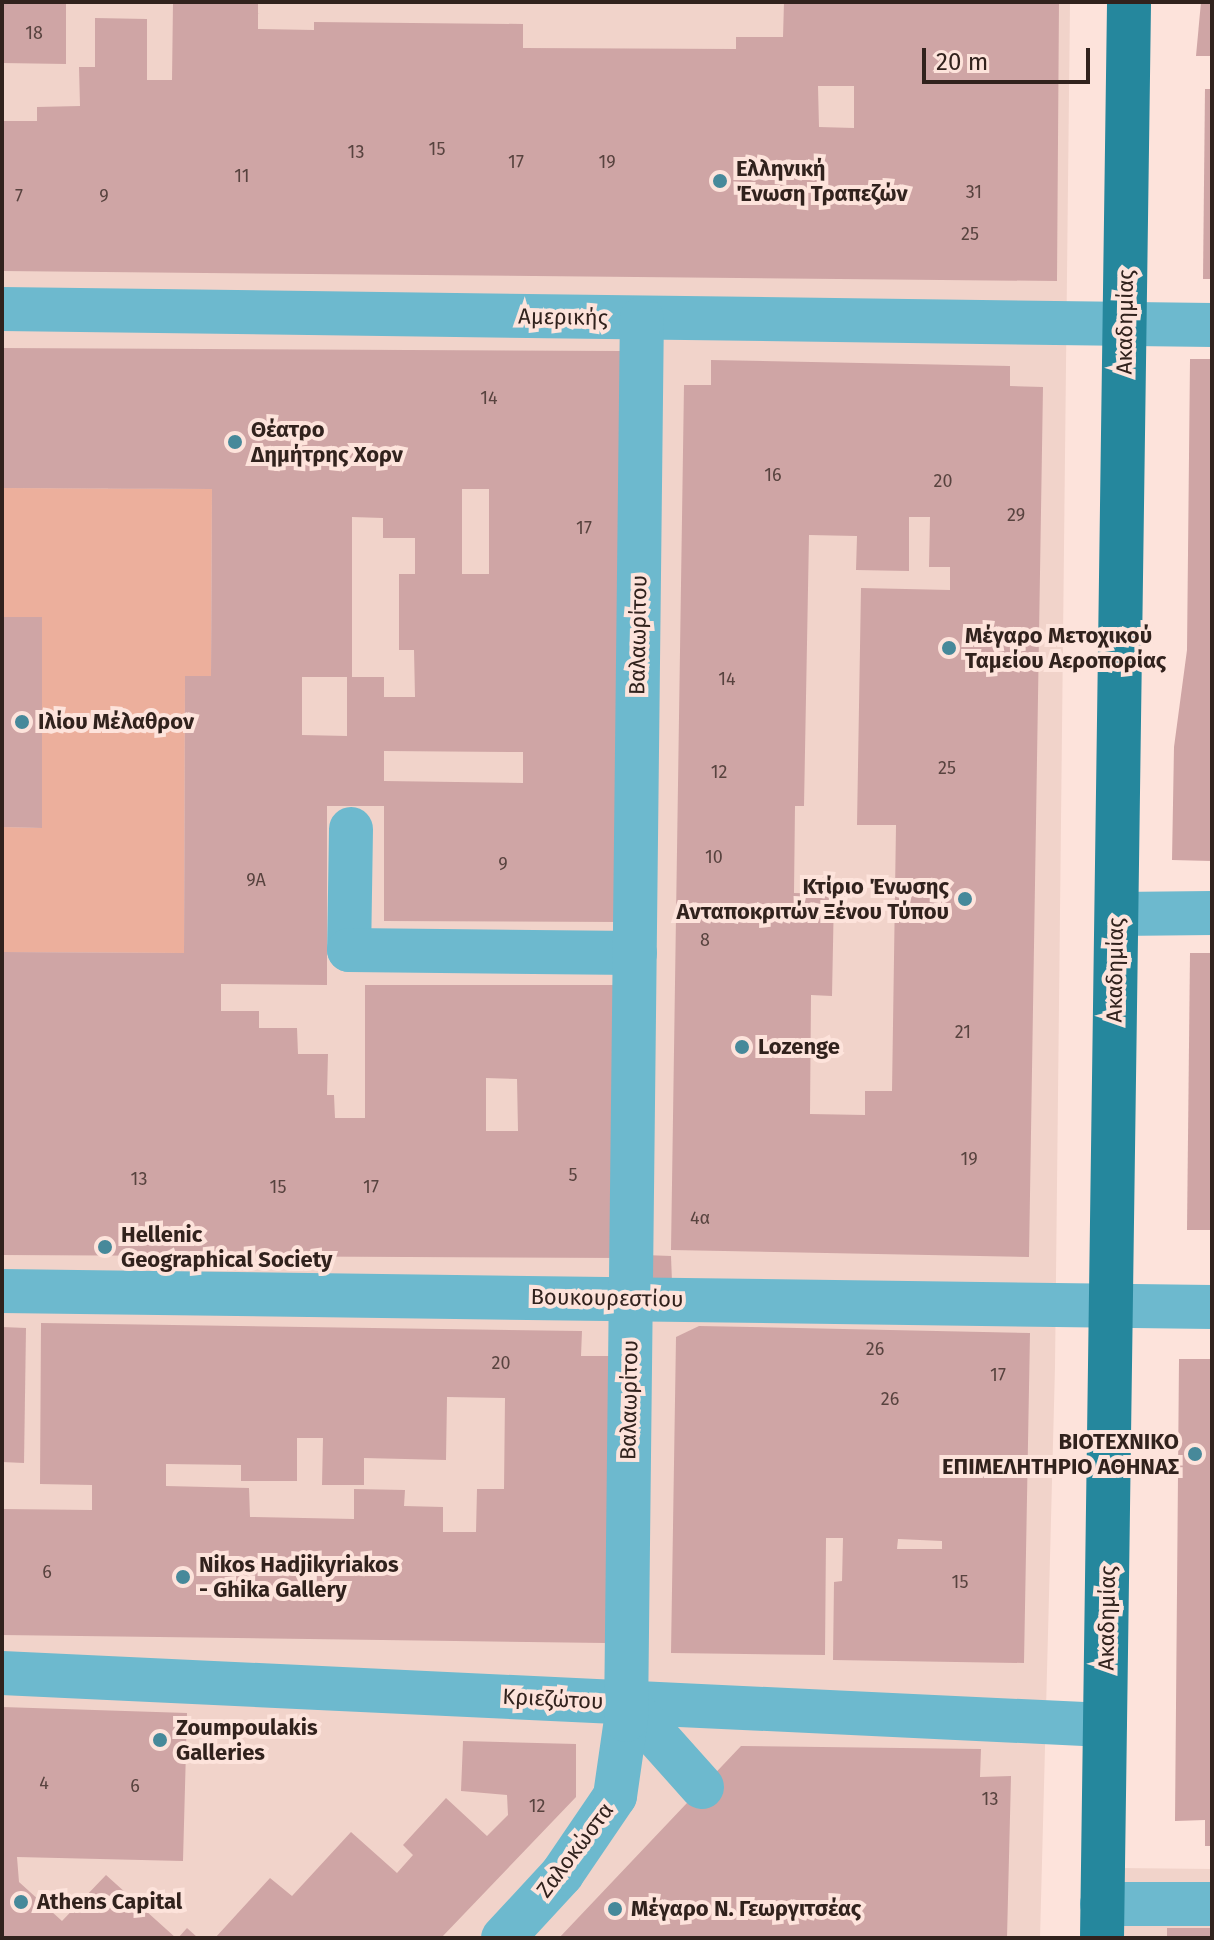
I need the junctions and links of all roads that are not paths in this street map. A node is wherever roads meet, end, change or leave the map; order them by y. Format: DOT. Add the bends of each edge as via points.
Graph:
graph roads {
  1 [pos="1129,2"];
  2 [pos="2,309"];
  3 [pos="642,318"];
  4 [pos="1125,325"];
  5 [pos="1212,325"];
  6 [pos="351,829"];
  7 [pos="1212,913"];
  8 [pos="1117,914"];
  9 [pos="635,953"];
  10 [pos="2,1291"];
  11 [pos="630,1298"];
  12 [pos="1111,1306"];
  13 [pos="1212,1307"];
  14 [pos="2,1673"];
  15 [pos="626,1702"];
  16 [pos="1105,1725"];
  17 [pos="702,1787"];
  18 [pos="1212,1904"];
  19 [pos="1102,1921"];
  20 [pos="503,1938"];
  1 -- 4 [label="main road, Ακαδημίας"];
  2 -- 3 [label="street, Αμερικής"];
  3 -- 4 [label="street, Αμερικής"];
  3 -- 9 [label="street, Βαλαωρίτου"];
  4 -- 5 [label="street, Αμερικής"];
  4 -- 8 [label="main road, Ακαδημίας"];
  6 -- 9 [label="street" via="349,950"];
  7 -- 8 [label="street"];
  8 -- 12 [label="main road, Ακαδημίας"];
  9 -- 11 [label="street, Βαλαωρίτου"];
  10 -- 11 [label="street, Βουκουρεστίου"];
  11 -- 12 [label="street, Βουκουρεστίου"];
  11 -- 15 [label="street, Βαλαωρίτου"];
  12 -- 13 [label="street, Βουκουρεστίου"];
  12 -- 16 [label="main road, Ακαδημίας"];
  14 -- 15 [label="street, Κριεζώτου"];
  15 -- 16 [label="street, Κριεζώτου"];
  15 -- 17 [label="street"];
  15 -- 20 [label="street, Ζαλοκώστα" via="615,1796 562,1874"];
  16 -- 19 [label="main road, Ακαδημίας"];
  18 -- 19 [label="street"];
}
